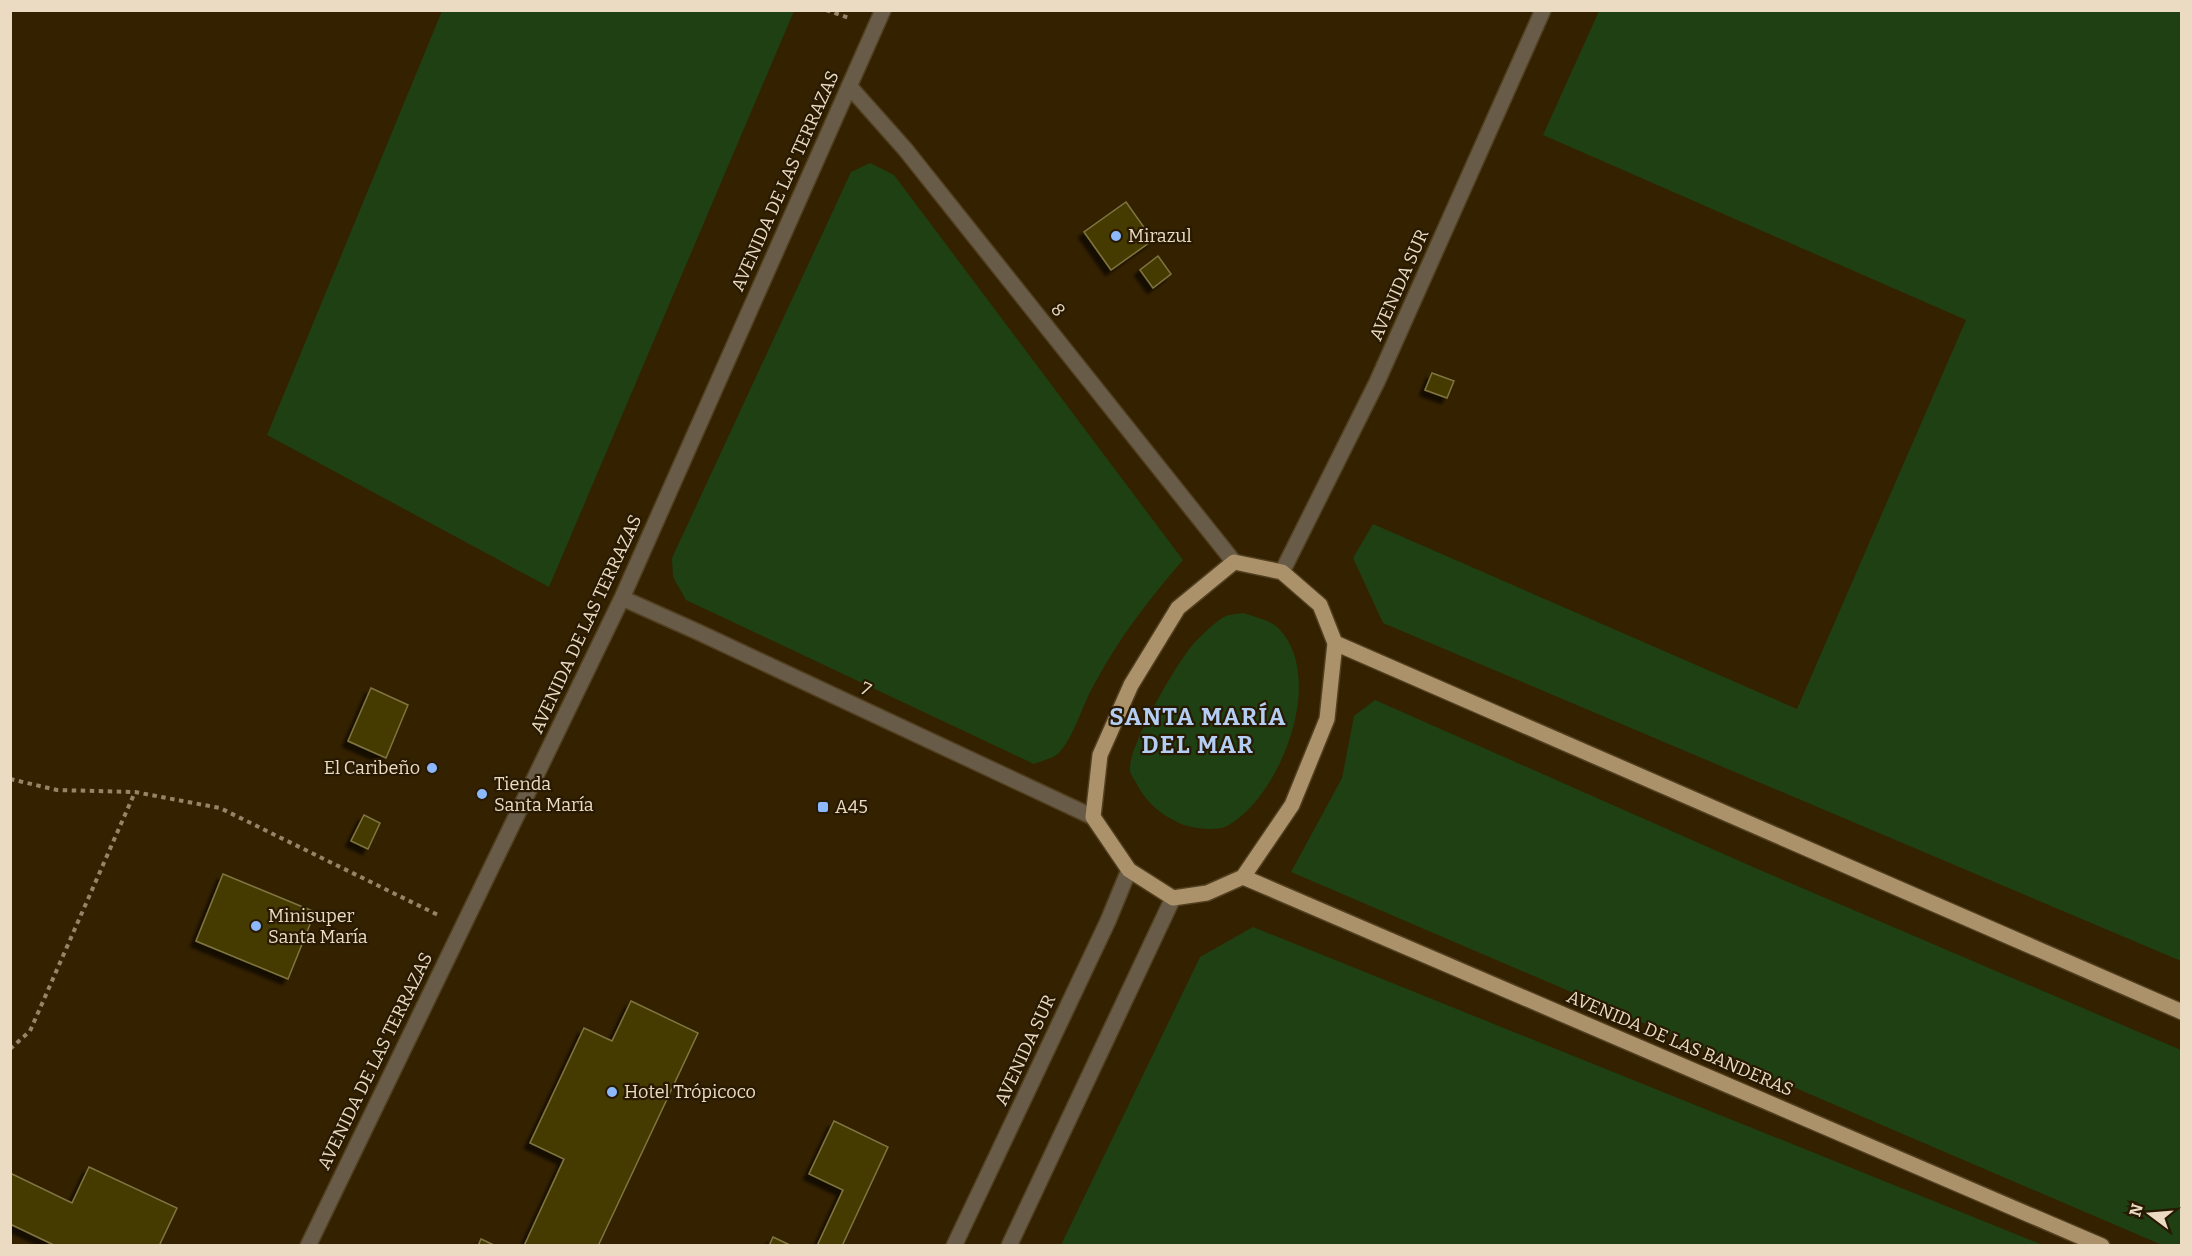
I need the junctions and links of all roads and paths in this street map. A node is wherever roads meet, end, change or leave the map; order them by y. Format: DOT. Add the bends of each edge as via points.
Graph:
graph roads {
  1 [pos="882,10"];
  2 [pos="1543,10"];
  3 [pos="849,86"];
  4 [pos="1234,562"];
  5 [pos="1282,572"];
  6 [pos="622,598"];
  7 [pos="1335,643"];
  8 [pos="10,779"];
  9 [pos="135,792"];
  10 [pos="1093,817"];
  11 [pos="1129,870"];
  12 [pos="1243,877"];
  13 [pos="1173,898"];
  14 [pos="462,927"];
  15 [pos="2181,1012"];
  16 [pos="10,1049"];
  17 [pos="308,1245"];
  18 [pos="954,1245"];
  19 [pos="1009,1245"];
  20 [pos="2102,1245"];
  1 -- 3 [label="street, AVENIDA DE LAS TERRAZAS"];
  2 -- 5 [label="street, AVENIDA SUR" via="1377,382"];
  3 -- 4 [label="street, 8" via="905,149"];
  3 -- 6 [label="street, AVENIDA DE LAS TERRAZAS"];
  4 -- 5 [label="main road"];
  4 -- 10 [label="main road" via="1178,608 1131,685 1100,755"];
  5 -- 7 [label="main road" via="1320,605"];
  6 -- 10 [label="street, 7"];
  6 -- 14 [label="street, AVENIDA DE LAS TERRAZAS"];
  7 -- 12 [label="main road" via="1327,719 1292,805"];
  7 -- 15 [label="main road"];
  8 -- 9 [label="path" via="57,790"];
  9 -- 14 [label="path" via="220,808"];
  9 -- 16 [label="path" via="30,1031"];
  10 -- 11 [label="main road"];
  11 -- 13 [label="main road"];
  11 -- 18 [label="street, AVENIDA SUR"];
  12 -- 13 [label="main road" via="1207,893"];
  12 -- 20 [label="main road, AVENIDA DE LAS BANDERAS"];
  13 -- 19 [label="street"];
  14 -- 17 [label="street, AVENIDA DE LAS TERRAZAS"];
}
